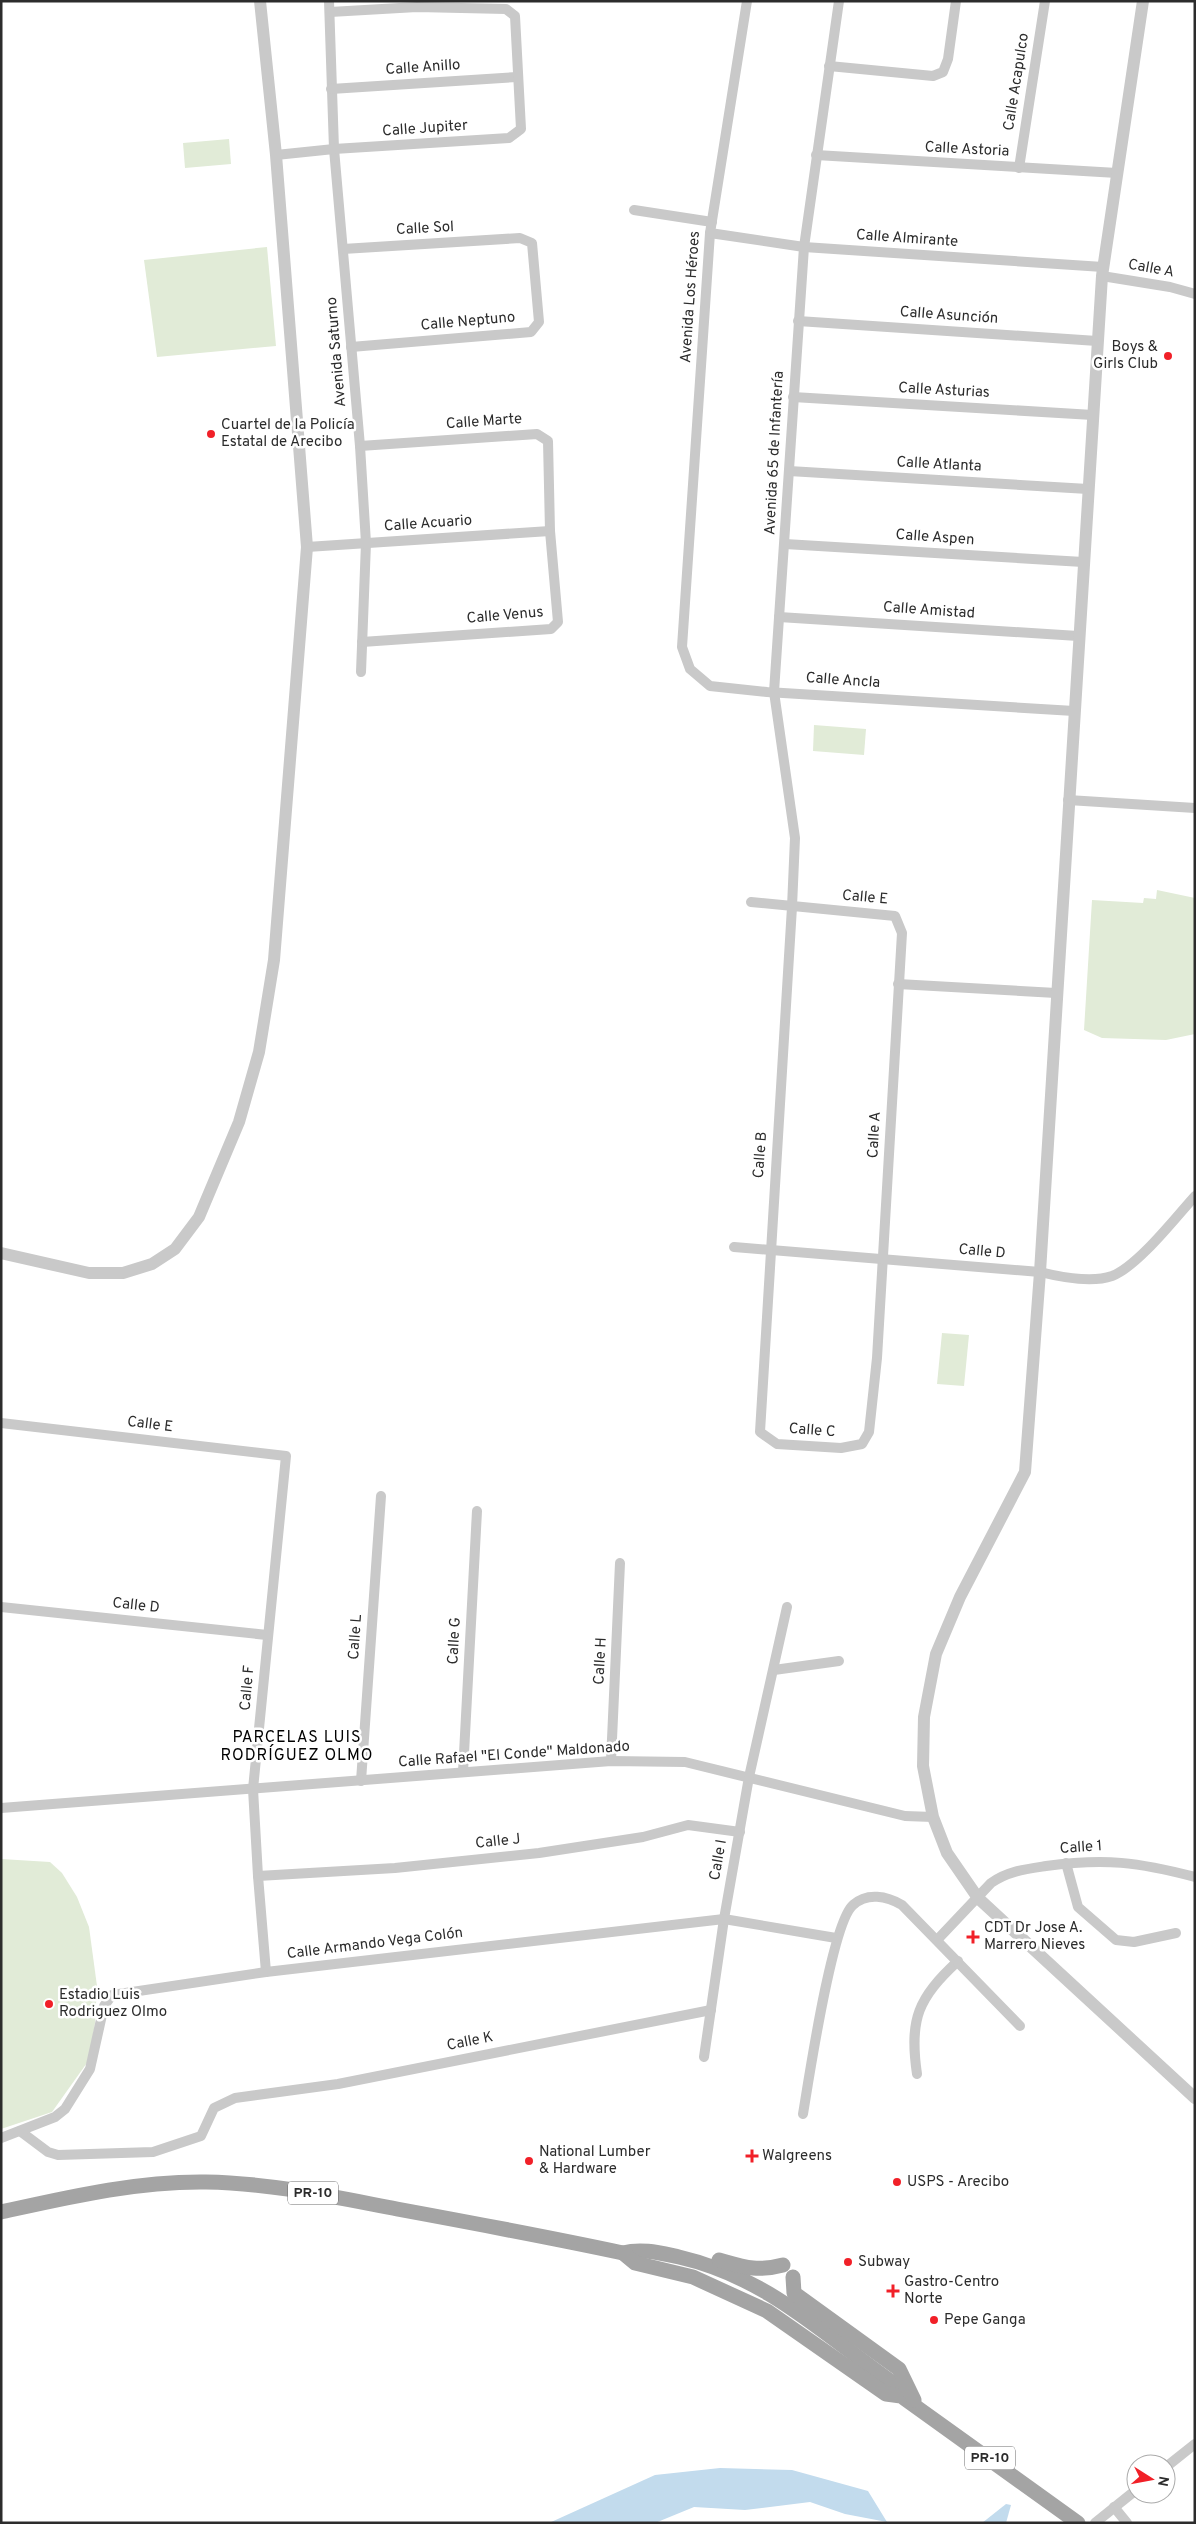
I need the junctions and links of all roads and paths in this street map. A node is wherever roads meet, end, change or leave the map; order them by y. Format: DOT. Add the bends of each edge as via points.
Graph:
graph roads {
  1 [pos="260,1"];
  2 [pos="329,1"];
  3 [pos="747,1"];
  4 [pos="839,1"];
  5 [pos="956,1"];
  6 [pos="1045,1"];
  7 [pos="1143,1"];
  8 [pos="330,12"];
  9 [pos="829,66"];
  10 [pos="517,77"];
  11 [pos="331,89"];
  12 [pos="334,149"];
  13 [pos="276,155"];
  14 [pos="816,155"];
  15 [pos="1019,168"];
  16 [pos="1117,173"];
  17 [pos="634,210"];
  18 [pos="712,222"];
  19 [pos="710,234"];
  20 [pos="508,239"];
  21 [pos="804,247"];
  22 [pos="343,249"];
  23 [pos="1102,272"];
  24 [pos="1195,294"];
  25 [pos="798,321"];
  26 [pos="1097,341"];
  27 [pos="351,347"];
  28 [pos="793,397"];
  29 [pos="1093,415"];
  30 [pos="360,446"];
  31 [pos="789,472"];
  32 [pos="1088,489"];
  33 [pos="550,531"];
  34 [pos="366,543"];
  35 [pos="785,544"];
  36 [pos="307,547"];
  37 [pos="1083,562"];
  38 [pos="686,597"];
  39 [pos="779,617"];
  40 [pos="1078,636"];
  41 [pos="362,642"];
  42 [pos="361,672"];
  43 [pos="774,692"];
  44 [pos="1074,710"];
  45 [pos="1068,800"];
  46 [pos="1195,808"];
  47 [pos="751,902"];
  48 [pos="792,906"];
  49 [pos="898,984"];
  50 [pos="1056,993"];
  51 [pos="1195,1196"];
  52 [pos="734,1247"];
  53 [pos="770,1251"];
  54 [pos="1,1253"];
  55 [pos="882,1259"];
  56 [pos="1040,1272"];
  57 [pos="761,1405"];
  58 [pos="1,1423"];
  59 [pos="862,1444"];
  60 [pos="285,1466"];
  61 [pos="381,1496"];
  62 [pos="477,1511"];
  63 [pos="620,1563"];
  64 [pos="1,1607"];
  65 [pos="787,1607"];
  66 [pos="267,1635"];
  67 [pos="839,1662"];
  68 [pos="774,1670"];
  69 [pos="611,1761"];
  70 [pos="463,1772"];
  71 [pos="749,1777"];
  72 [pos="361,1781"];
  73 [pos="253,1789"];
  74 [pos="1,1808"];
  75 [pos="932,1816"];
  76 [pos="740,1832"];
  77 [pos="1066,1863"];
  78 [pos="258,1876"];
  79 [pos="1195,1877"];
  80 [pos="978,1898"];
  81 [pos="724,1918"];
  82 [pos="1176,1933"];
  83 [pos="836,1938"];
  84 [pos="938,1939"];
  85 [pos="958,1961"];
  86 [pos="266,1972"];
  87 [pos="711,2010"];
  88 [pos="1020,2026"];
  89 [pos="704,2057"];
  90 [pos="917,2074"];
  91 [pos="1195,2098"];
  92 [pos="802,2114"];
  93 [pos="20,2132"];
  94 [pos="1,2138"];
  95 [pos="1,2212"];
  96 [pos="623,2253"];
  97 [pos="697,2262"];
  98 [pos="783,2266"];
  99 [pos="793,2278"];
  100 [pos="900,2396"];
  101 [pos="918,2408"];
  102 [pos="1195,2444"];
  103 [pos="1176,2458"];
  104 [pos="1126,2498"];
  105 [pos="1114,2507"];
  106 [pos="1078,2523"];
  107 [pos="1096,2523"];
  108 [pos="1127,2523"];
  1 -- 13 [label="street"];
  2 -- 8 [label="street, Avenida Saturno"];
  3 -- 18 [label="street, Avenida Los Héroes"];
  4 -- 9 [label="street, Avenida 65 de Infantería"];
  5 -- 9 [label="street" via="948,59 943,72 933,76"];
  6 -- 15 [label="street, Calle Acapulco"];
  7 -- 16 [label="street"];
  8 -- 10 [label="street" via="417,7 506,9 515,16"];
  8 -- 11 [label="street, Avenida Saturno"];
  9 -- 14 [label="street, Avenida 65 de Infantería"];
  10 -- 11 [label="street, Calle Anillo"];
  10 -- 12 [label="street, Calle Jupiter" via="521,129 509,138"];
  11 -- 12 [label="street, Avenida Saturno"];
  12 -- 13 [label="street, Calle Jupiter"];
  12 -- 22 [label="street, Avenida Saturno"];
  13 -- 36 [label="street"];
  14 -- 15 [label="street, Calle Astoria"];
  14 -- 21 [label="street, Avenida 65 de Infantería"];
  15 -- 16 [label="street, Calle Astoria"];
  16 -- 23 [label="street"];
  17 -- 18 [label="street"];
  18 -- 19 [label="street, Avenida Los Héroes"];
  19 -- 21 [label="street, Calle Almirante"];
  19 -- 38 [label="street, Avenida Los Héroes"];
  20 -- 22 [label="street, Calle Sol"];
  20 -- 27 [label="street, Calle Neptuno" via="520,238 532,243 539,322 531,332"];
  21 -- 23 [label="street, Calle Almirante"];
  21 -- 25 [label="street, Avenida 65 de Infantería"];
  22 -- 27 [label="street, Avenida Saturno"];
  23 -- 24 [label="street, Calle A"];
  23 -- 26 [label="street"];
  25 -- 26 [label="street, Calle Asunción"];
  25 -- 28 [label="street, Avenida 65 de Infantería"];
  26 -- 29 [label="street"];
  27 -- 30 [label="street, Avenida Saturno"];
  28 -- 29 [label="street, Calle Asturias"];
  28 -- 31 [label="street, Avenida 65 de Infantería"];
  29 -- 32 [label="street"];
  30 -- 33 [label="street, Calle Marte" via="537,434 548,441"];
  30 -- 34 [label="street, Avenida Saturno"];
  31 -- 32 [label="street, Calle Atlanta"];
  31 -- 35 [label="street, Avenida 65 de Infantería"];
  32 -- 37 [label="street"];
  33 -- 34 [label="street, Calle Acuario"];
  33 -- 41 [label="street, Calle Venus" via="558,622 551,629"];
  34 -- 36 [label="street, Calle Acuario"];
  34 -- 41 [label="street, Avenida Saturno"];
  35 -- 37 [label="street, Calle Aspen"];
  35 -- 39 [label="street, Avenida 65 de Infantería"];
  36 -- 54 [label="street" via="274,960 259,1052 239,1122 200,1217 175,1248 152,1264 123,1273 89,1273"];
  37 -- 40 [label="street"];
  38 -- 43 [label="street, Calle Ancla" via="682,647 690,668 710,686"];
  39 -- 40 [label="street, Calle Amistad"];
  39 -- 43 [label="street, Avenida 65 de Infantería"];
  40 -- 44 [label="street"];
  41 -- 42 [label="street, Avenida Saturno"];
  43 -- 44 [label="street, Calle Ancla"];
  43 -- 48 [label="street, Avenida 65 de Infantería" via="795,838"];
  44 -- 45 [label="street"];
  45 -- 46 [label="street"];
  45 -- 50 [label="street"];
  47 -- 48 [label="street"];
  48 -- 49 [label="street, Calle E" via="896,916 902,933"];
  48 -- 53 [label="street, Calle B"];
  49 -- 50 [label="street"];
  49 -- 55 [label="street, Calle A"];
  50 -- 56 [label="street"];
  51 -- 56 [label="street, Calle D" via="1136,1260 1112,1276 1069,1279"];
  52 -- 53 [label="street, Calle D"];
  53 -- 55 [label="street, Calle D"];
  53 -- 57 [label="street, Calle B"];
  55 -- 56 [label="street, Calle D"];
  55 -- 59 [label="street, Calle A" via="877,1358 869,1432"];
  56 -- 75 [label="street" via="1025,1472 960,1598 936,1654 933,1669 924,1718 923,1766"];
  57 -- 59 [label="street, Calle C" via="760,1432 777,1444 841,1448"];
  58 -- 60 [label="street, Calle E" via="286,1456"];
  60 -- 66 [label="street, Calle F"];
  61 -- 72 [label="street, Calle L"];
  62 -- 70 [label="street, Calle G"];
  63 -- 69 [label="street, Calle H"];
  64 -- 66 [label="street, Calle D"];
  65 -- 68 [label="street, Calle I"];
  66 -- 73 [label="street, Calle F"];
  67 -- 68 [label="street"];
  68 -- 71 [label="street, Calle I"];
  69 -- 70 [label="street, Calle Rafael \"El Conde\" Maldonado"];
  69 -- 71 [label="street, Calle Rafael \"El Conde\" Maldonado" via="685,1762"];
  70 -- 72 [label="street, Calle Rafael \"El Conde\" Maldonado"];
  71 -- 75 [label="street, Calle Rafael \"El Conde\" Maldonado" via="905,1816"];
  71 -- 76 [label="street, Calle I"];
  72 -- 73 [label="street, Calle Rafael \"El Conde\" Maldonado"];
  73 -- 74 [label="street, Calle Rafael \"El Conde\" Maldonado"];
  73 -- 78 [label="street, Calle F"];
  75 -- 80 [label="street" via="947,1853"];
  76 -- 78 [label="street, Calle J" via="688,1825 643,1837 539,1853 385,1869"];
  76 -- 81 [label="street, Calle I"];
  77 -- 79 [label="street, Calle 1" via="1127,1862"];
  77 -- 80 [label="street, Calle 1" via="1001,1876"];
  77 -- 82 [label="street" via="1078,1907 1116,1940 1134,1942"];
  78 -- 86 [label="street, Calle F"];
  80 -- 84 [label="street, Calle 1"];
  80 -- 91 [label="street"];
  81 -- 83 [label="street, Calle Armando Vega Colón"];
  81 -- 86 [label="street, Calle Armando Vega Colón"];
  81 -- 87 [label="street, Calle I"];
  83 -- 84 [label="street" via="852,1905 864,1898 878,1896 902,1905"];
  83 -- 92 [label="street"];
  84 -- 85 [label="street"];
  85 -- 88 [label="street"];
  85 -- 90 [label="street" via="936,1980 921,2002 912,2045"];
  86 -- 93 [label="street, Calle Armando Vega Colón" via="112,1994 104,2006 90,2069 84,2081 65,2109"];
  87 -- 89 [label="street, Calle I"];
  87 -- 93 [label="street, Calle K" via="338,2084 235,2098 214,2108 201,2136 153,2152 58,2155 48,2152"];
  93 -- 94 [label="street, Calle Armando Vega Colón"];
  95 -- 96 [label="main road, PR-10" via="152,2184 242,2184 341,2198"];
  96 -- 97 [label="main road, PR-10" via="638,2249"];
  96 -- 100 [label="main road, PR-10" via="635,2263 692,2277 767,2312 886,2394"];
  97 -- 98 [label="main road" via="713,2258 754,2270"];
  97 -- 100 [label="main road, PR-10" via="728,2272 776,2296 893,2383"];
  99 -- 101 [label="main road" via="794,2293 899,2369"];
  100 -- 101 [label="main road, PR-10"];
  101 -- 106 [label="main road, PR-10"];
  102 -- 103 [label="street"];
  104 -- 105 [label="street"];
  105 -- 107 [label="street"];
  105 -- 108 [label="street"];
}
